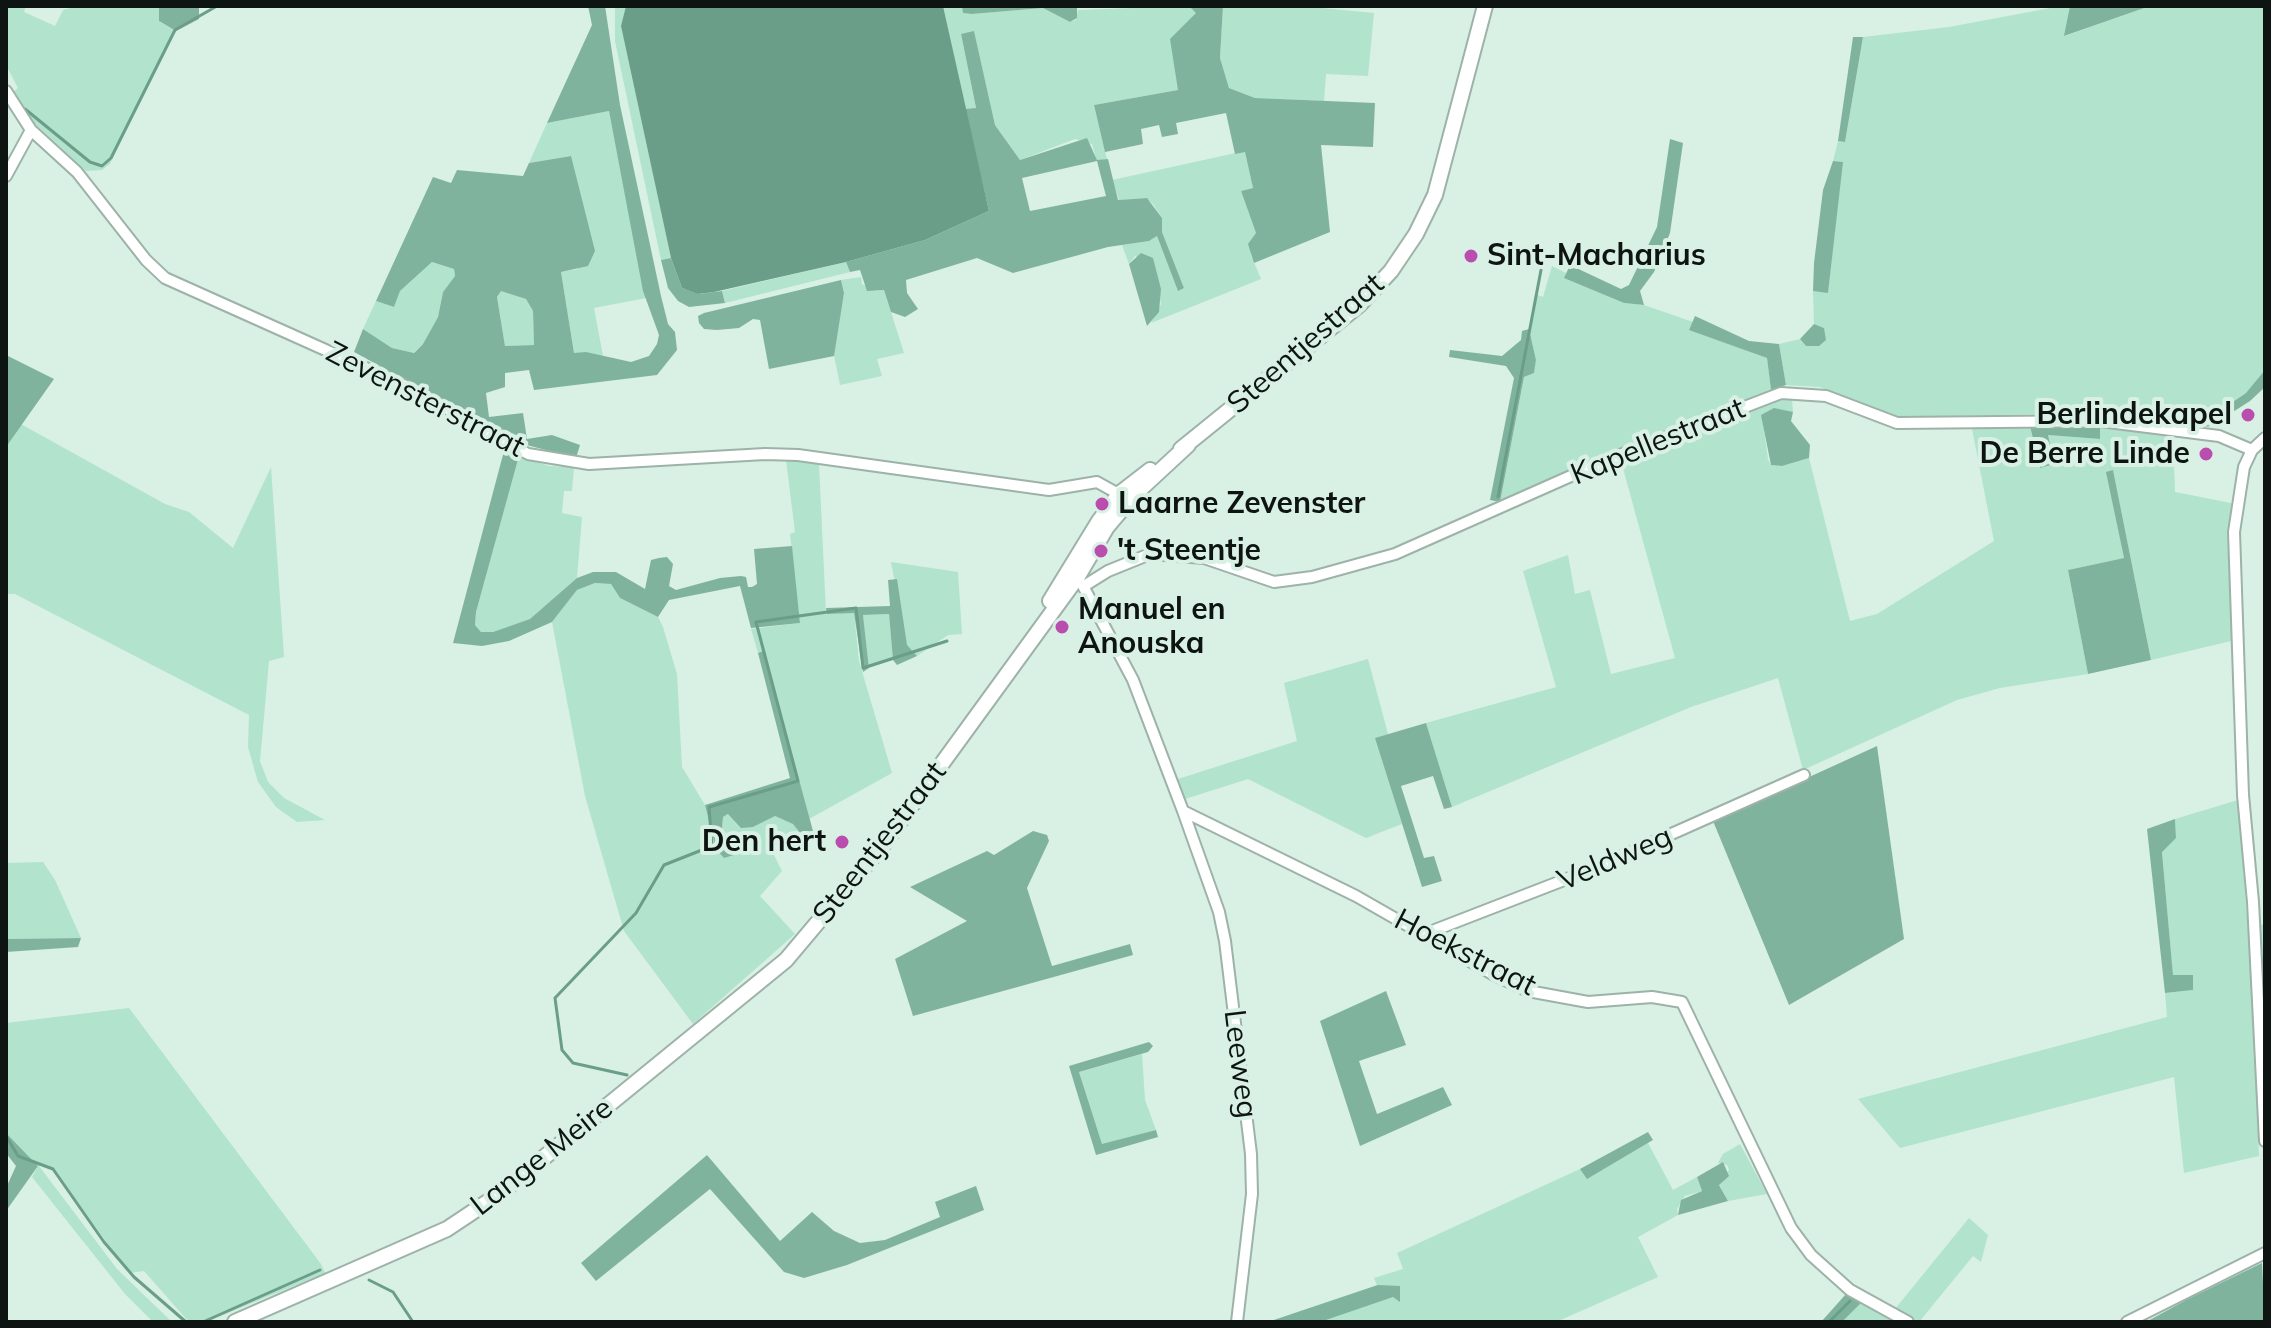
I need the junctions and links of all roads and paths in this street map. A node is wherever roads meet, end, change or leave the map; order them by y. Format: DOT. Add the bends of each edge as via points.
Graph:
graph roads {
  1 [pos="1485,6"];
  2 [pos="6,91"];
  3 [pos="31,130"];
  4 [pos="6,176"];
  5 [pos="2265,438"];
  6 [pos="2252,450"];
  7 [pos="1124,497"];
  8 [pos="1077,578"];
  9 [pos="1804,775"];
  10 [pos="1183,811"];
  11 [pos="811,933"];
  12 [pos="1422,935"];
  13 [pos="2265,1141"];
  14 [pos="2265,1253"];
  15 [pos="235,1322"];
  16 [pos="1237,1322"];
  17 [pos="1908,1322"];
  18 [pos="2127,1322"];
  1 -- 7 [label="street, Steentjestraat" via="1435,195 1399,258 1359,305"];
  2 -- 3 [label="street, Zevensterstraat"];
  3 -- 4 [label="street"];
  3 -- 7 [label="street, Zevensterstraat" via="77,172 165,278 408,387 528,454 589,464 798,455 1049,490 1097,482"];
  5 -- 6 [label="street"];
  6 -- 8 [label="street, Kapellestraat" via="2219,436 2100,421 1897,423 1826,396 1781,393 1607,460 1433,540 1312,577 1274,582 1204,558 1150,554"];
  6 -- 13 [label="street" via="2238,492 2236,632"];
  7 -- 8 [label="street, Steentjestraat"];
  8 -- 10 [label="street" via="1133,680"];
  8 -- 11 [label="street, Steentjestraat" via="882,846"];
  9 -- 12 [label="street, Veldweg" via="1595,868"];
  10 -- 12 [label="street, Hoekstraat" via="1356,896"];
  10 -- 16 [label="street, Leeweg" via="1225,941 1251,1154 1252,1194"];
  11 -- 15 [label="street, Lange Meire" via="786,960 473,1212 447,1229"];
  12 -- 17 [label="street, Hoekstraat" via="1528,991 1588,1002 1652,997 1682,1002 1791,1228 1811,1255 1850,1290"];
  14 -- 18 [label="street"];
}
